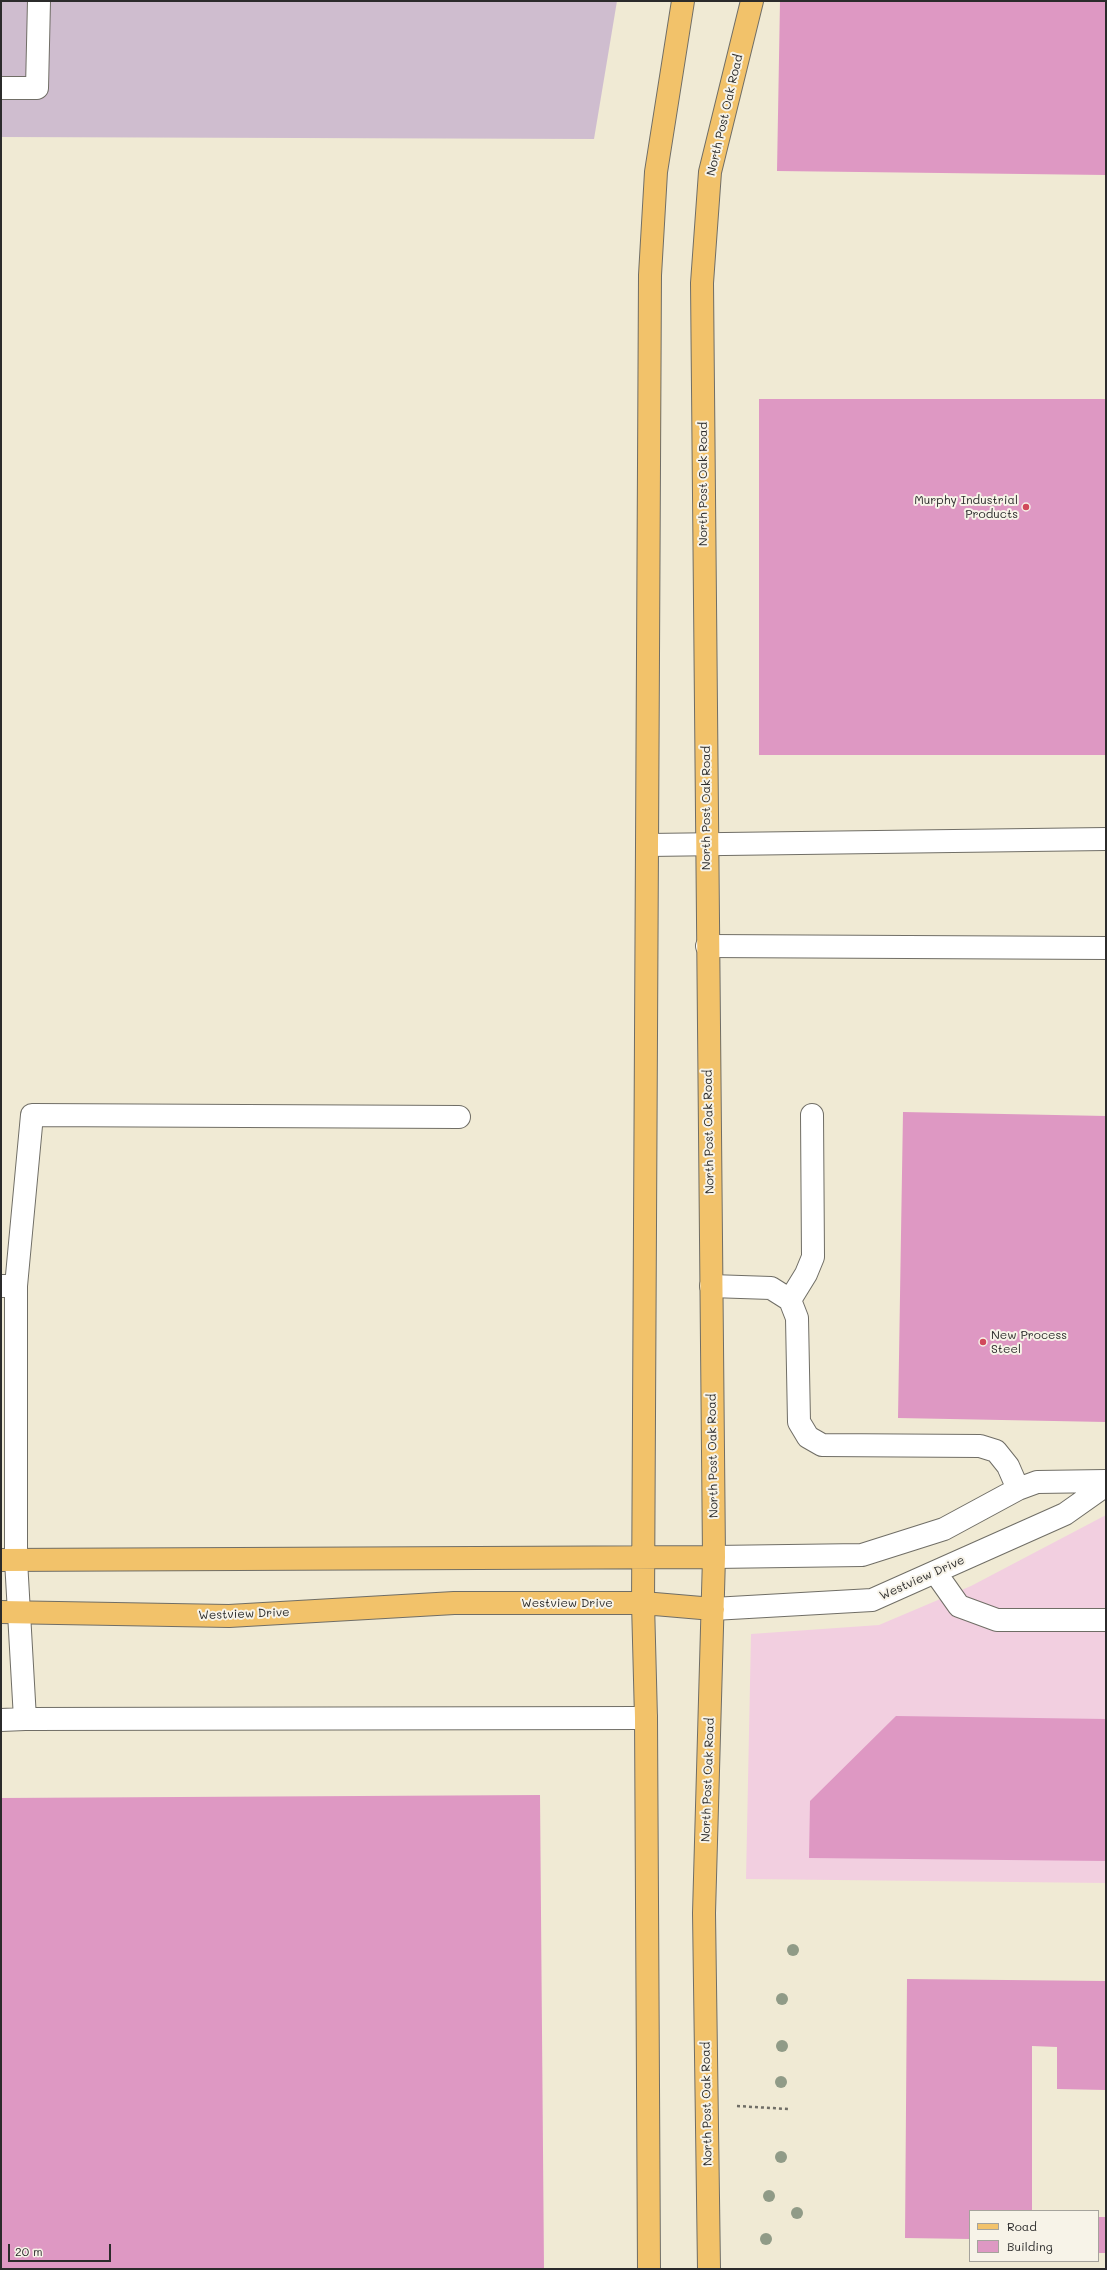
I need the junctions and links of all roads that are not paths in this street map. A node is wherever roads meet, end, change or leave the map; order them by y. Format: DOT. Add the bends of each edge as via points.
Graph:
graph roads {
  1 [pos="39,1"];
  2 [pos="683,1"];
  3 [pos="752,1"];
  4 [pos="1,88"];
  5 [pos="1106,839"];
  6 [pos="706,844"];
  7 [pos="648,845"];
  8 [pos="707,946"];
  9 [pos="1106,948"];
  10 [pos="812,1115"];
  11 [pos="459,1117"];
  12 [pos="8,1286"];
  13 [pos="711,1286"];
  14 [pos="790,1300"];
  15 [pos="1106,1481"];
  16 [pos="1106,1485"];
  17 [pos="1018,1489"];
  18 [pos="644,1557"];
  19 [pos="714,1557"];
  20 [pos="9,1560"];
  21 [pos="935,1572"];
  22 [pos="643,1603"];
  23 [pos="713,1609"];
  24 [pos="9,1612"];
  25 [pos="1106,1620"];
  26 [pos="646,1718"];
  27 [pos="25,1719"];
  28 [pos="1,1720"];
  29 [pos="649,2269"];
  30 [pos="709,2269"];
  1 -- 4 [label="street" via="36,88"];
  2 -- 7 [label="main road" via="656,172 650,275"];
  3 -- 6 [label="main road, North Post Oak Road" via="710,172 702,283"];
  5 -- 6 [label="street"];
  6 -- 7 [label="street"];
  6 -- 8 [label="main road, North Post Oak Road"];
  7 -- 18 [label="main road"];
  8 -- 9 [label="street"];
  8 -- 13 [label="main road, North Post Oak Road"];
  10 -- 14 [label="street" via="813,1257"];
  11 -- 12 [label="street" via="32,1115"];
  12 -- 20 [label="street"];
  13 -- 14 [label="street" via="771,1288"];
  13 -- 19 [label="main road, North Post Oak Road"];
  14 -- 17 [label="street" via="796,1318 799,1422 808,1436 822,1445 980,1446 996,1451 1008,1466"];
  15 -- 17 [label="street" via="1037,1482"];
  16 -- 21 [label="street, Westview Drive" via="1065,1514"];
  17 -- 19 [label="street" via="944,1529 862,1555"];
  18 -- 19 [label="main road"];
  18 -- 20 [label="main road"];
  18 -- 22 [label="main road"];
  19 -- 23 [label="main road, North Post Oak Road"];
  20 -- 24 [label="street"];
  21 -- 23 [label="street, Westview Drive" via="872,1600"];
  21 -- 25 [label="street" via="960,1606 997,1620"];
  22 -- 23 [label="main road, Westview Drive"];
  22 -- 24 [label="main road, Westview Drive" via="454,1603 229,1616"];
  22 -- 26 [label="main road"];
  23 -- 30 [label="main road, North Post Oak Road" via="704,1913"];
  24 -- 27 [label="street"];
  26 -- 27 [label="street"];
  26 -- 29 [label="main road"];
  27 -- 28 [label="street"];
}
